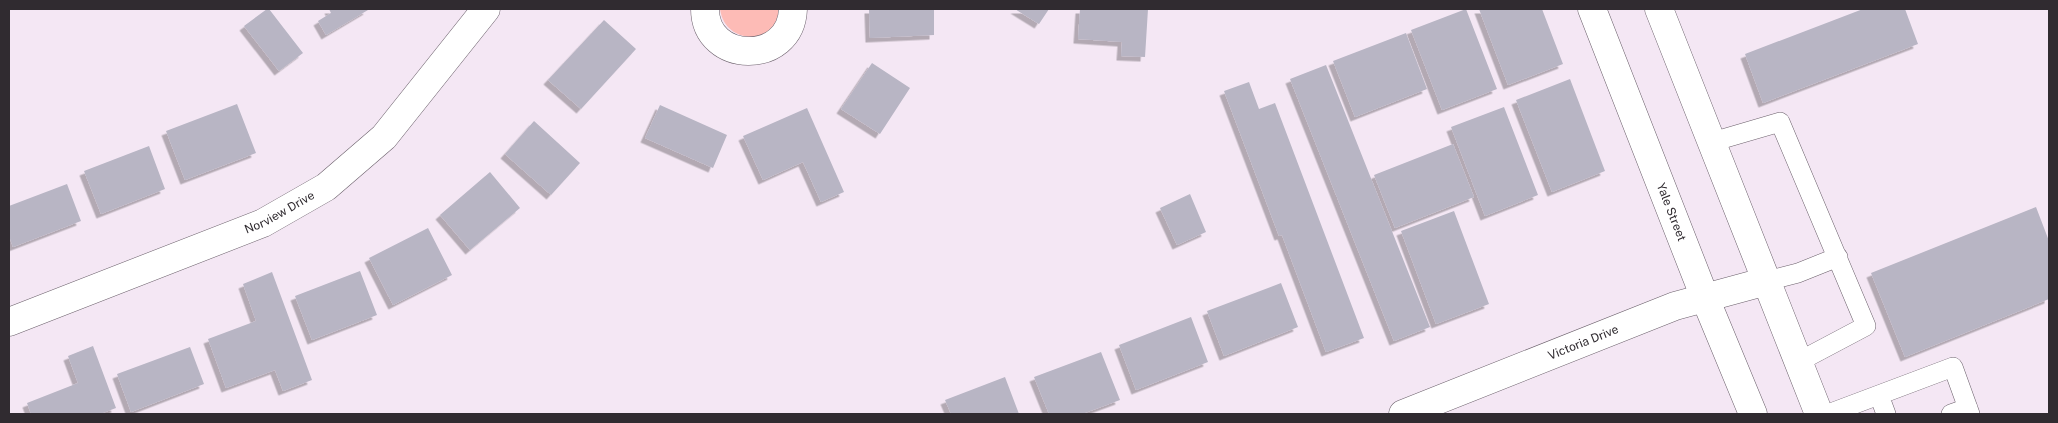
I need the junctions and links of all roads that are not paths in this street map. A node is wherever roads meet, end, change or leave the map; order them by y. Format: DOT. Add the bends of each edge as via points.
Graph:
graph roads {
  1 [pos="705,9"];
  2 [pos="793,9"];
  3 [pos="1592,9"];
  4 [pos="1659,9"];
  5 [pos="482,10"];
  6 [pos="1712,142"];
  7 [pos="1838,257"];
  8 [pos="1767,281"];
  9 [pos="1705,298"];
  10 [pos="9,322"];
  11 [pos="1798,362"];
  12 [pos="1879,395"];
  13 [pos="1963,412"];
  14 [pos="1403,414"];
  15 [pos="1753,414"];
  16 [pos="1818,414"];
  17 [pos="1828,414"];
  18 [pos="1886,414"];
  1 -- 2 [label="street" via="716,37 740,51 767,48 779,40 788,30"];
  3 -- 9 [label="street, Yale Street"];
  4 -- 6 [label="street"];
  5 -- 10 [label="street, Norview Drive" via="384,137 326,187 263,223"];
  6 -- 7 [label="lane" via="1780,122"];
  6 -- 8 [label="street"];
  7 -- 8 [label="lane"];
  7 -- 11 [label="lane" via="1866,326"];
  8 -- 9 [label="street, Victoria Drive"];
  8 -- 11 [label="street"];
  9 -- 14 [label="street, Victoria Drive" via="1675,306"];
  9 -- 15 [label="street, Yale Street"];
  11 -- 16 [label="street"];
  12 -- 13 [label="lane" via="1953,367"];
  12 -- 17 [label="lane"];
  12 -- 18 [label="lane"];
}
